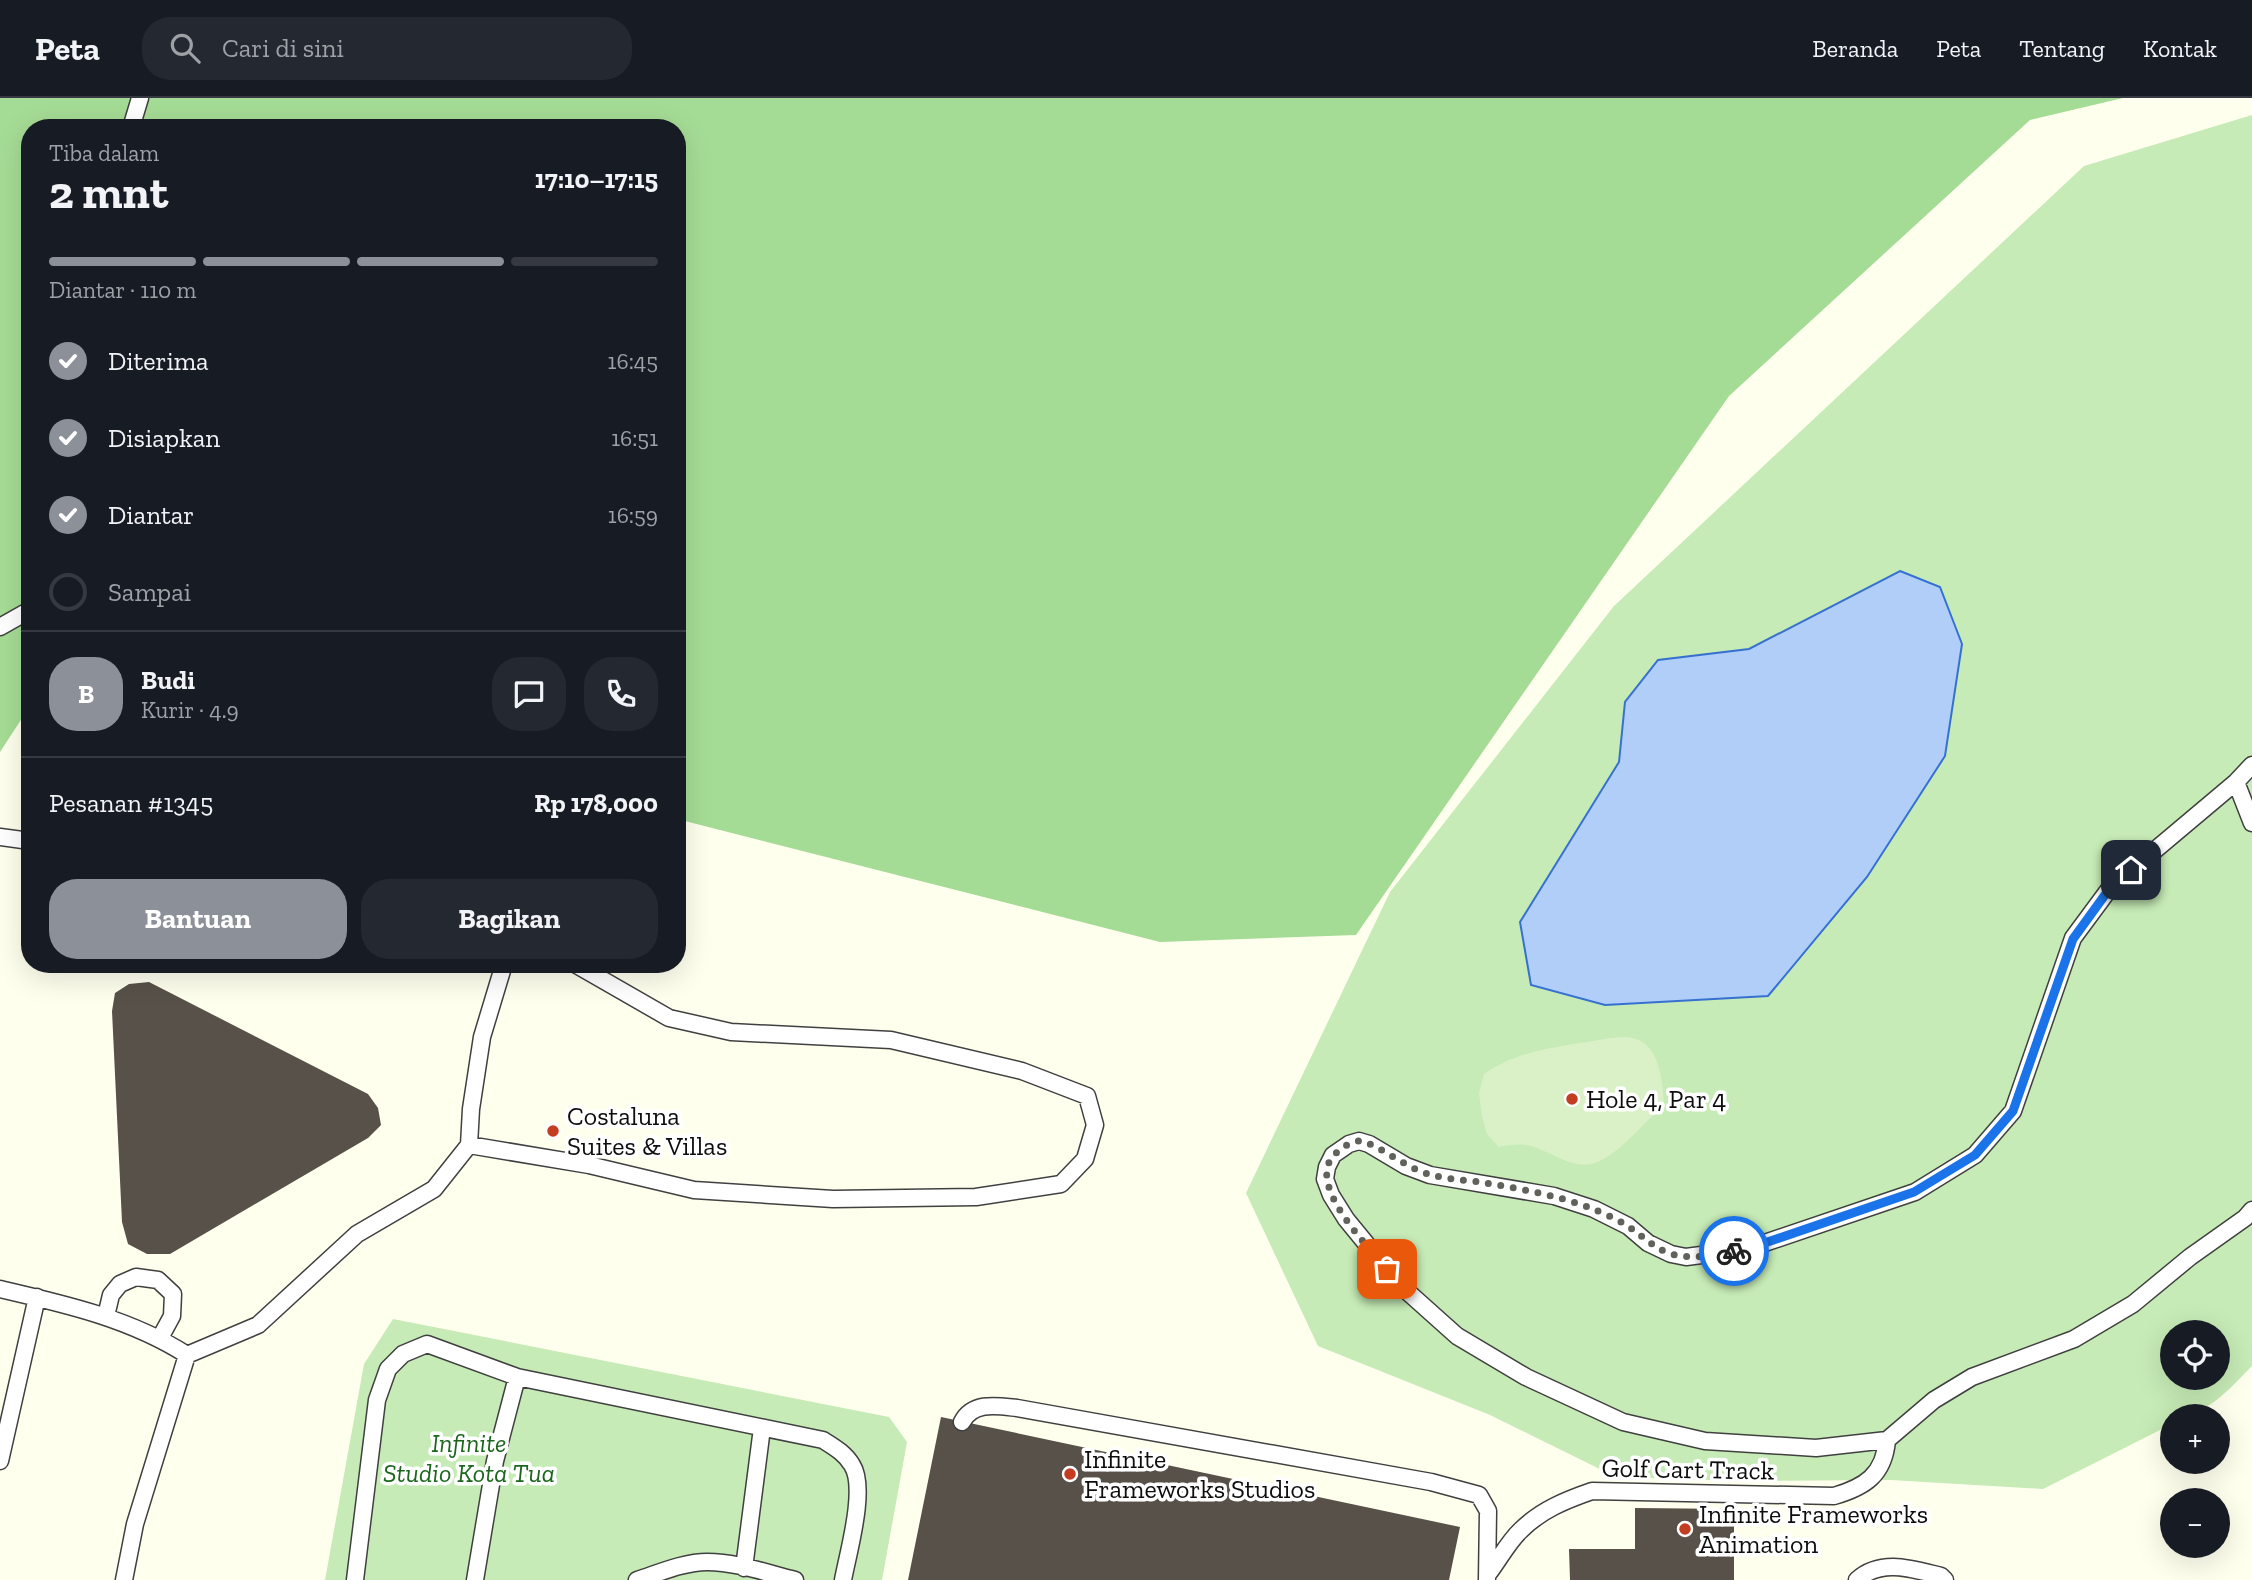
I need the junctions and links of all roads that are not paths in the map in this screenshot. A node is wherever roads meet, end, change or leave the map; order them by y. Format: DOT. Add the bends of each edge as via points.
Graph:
graph roads {
  1 [pos="140,98"];
  2 [pos="134,119"];
  3 [pos="21,615"];
  4 [pos="0,627"];
  5 [pos="2252,765"];
  6 [pos="2236,782"];
  7 [pos="2252,824"];
  8 [pos="0,837"];
  9 [pos="21,840"];
  10 [pos="502,973"];
  11 [pos="591,973"];
  12 [pos="469,1145"];
  13 [pos="2252,1210"];
  14 [pos="0,1289"];
  15 [pos="37,1297"];
  16 [pos="106,1316"];
  17 [pos="160,1338"];
  18 [pos="187,1355"];
  19 [pos="517,1377"];
  20 [pos="962,1422"];
  21 [pos="762,1428"];
  22 [pos="1887,1440"];
  23 [pos="0,1461"];
  24 [pos="744,1567"];
  25 [pos="1488,1577"];
  26 [pos="124,1580"];
  27 [pos="355,1580"];
  28 [pos="475,1580"];
  29 [pos="637,1580"];
  30 [pos="795,1580"];
  31 [pos="843,1580"];
  32 [pos="1857,1580"];
  33 [pos="1945,1580"];
  1 -- 2 [label="lane"];
  3 -- 4 [label="lane"];
  5 -- 6 [label="lane, Golf Cart Track"];
  6 -- 7 [label="lane"];
  6 -- 22 [label="lane, Golf Cart Track" via="2110,888 2073,939 2013,1111 1975,1155 1914,1192 1747,1249 1686,1257 1648,1243 1628,1226 1594,1209 1554,1196 1430,1175 1359,1141 1334,1155 1327,1167 1325,1179 1331,1195 1399,1285 1457,1336 1526,1377 1623,1422 1704,1441 1816,1448"];
  8 -- 9 [label="lane"];
  10 -- 12 [label="lane" via="482,1037"];
  11 -- 12 [label="lane" via="669,1018 731,1032 891,1040 1022,1071 1087,1096 1095,1125 1085,1159 1061,1184 976,1197 833,1199 694,1190 589,1165"];
  12 -- 18 [label="lane" via="434,1189 357,1234 258,1325"];
  13 -- 22 [label="lane" via="2133,1304 2074,1339 1972,1377 1934,1400"];
  14 -- 15 [label="lane"];
  15 -- 16 [label="lane"];
  15 -- 23 [label="lane"];
  16 -- 17 [label="lane"];
  16 -- 17 [label="lane" via="111,1295 120,1284 136,1277 158,1280 173,1294 172,1316"];
  17 -- 18 [label="lane"];
  18 -- 26 [label="lane" via="135,1524"];
  19 -- 21 [label="lane"];
  19 -- 27 [label="lane" via="427,1344 403,1354 388,1369 377,1400"];
  19 -- 28 [label="lane" via="495,1461"];
  20 -- 25 [label="lane" via="974,1410 989,1405 1017,1408 1469,1492 1479,1495 1488,1511"];
  21 -- 24 [label="lane"];
  21 -- 31 [label="lane" via="823,1440 855,1468 858,1496"];
  22 -- 25 [label="lane, Golf Cart Track" via="1876,1473 1858,1489 1834,1496 1592,1492 1569,1499 1520,1530"];
  24 -- 29 [label="lane" via="706,1562"];
  24 -- 30 [label="lane"];
  32 -- 33 [label="lane" via="1867,1571 1900,1566"];
}
